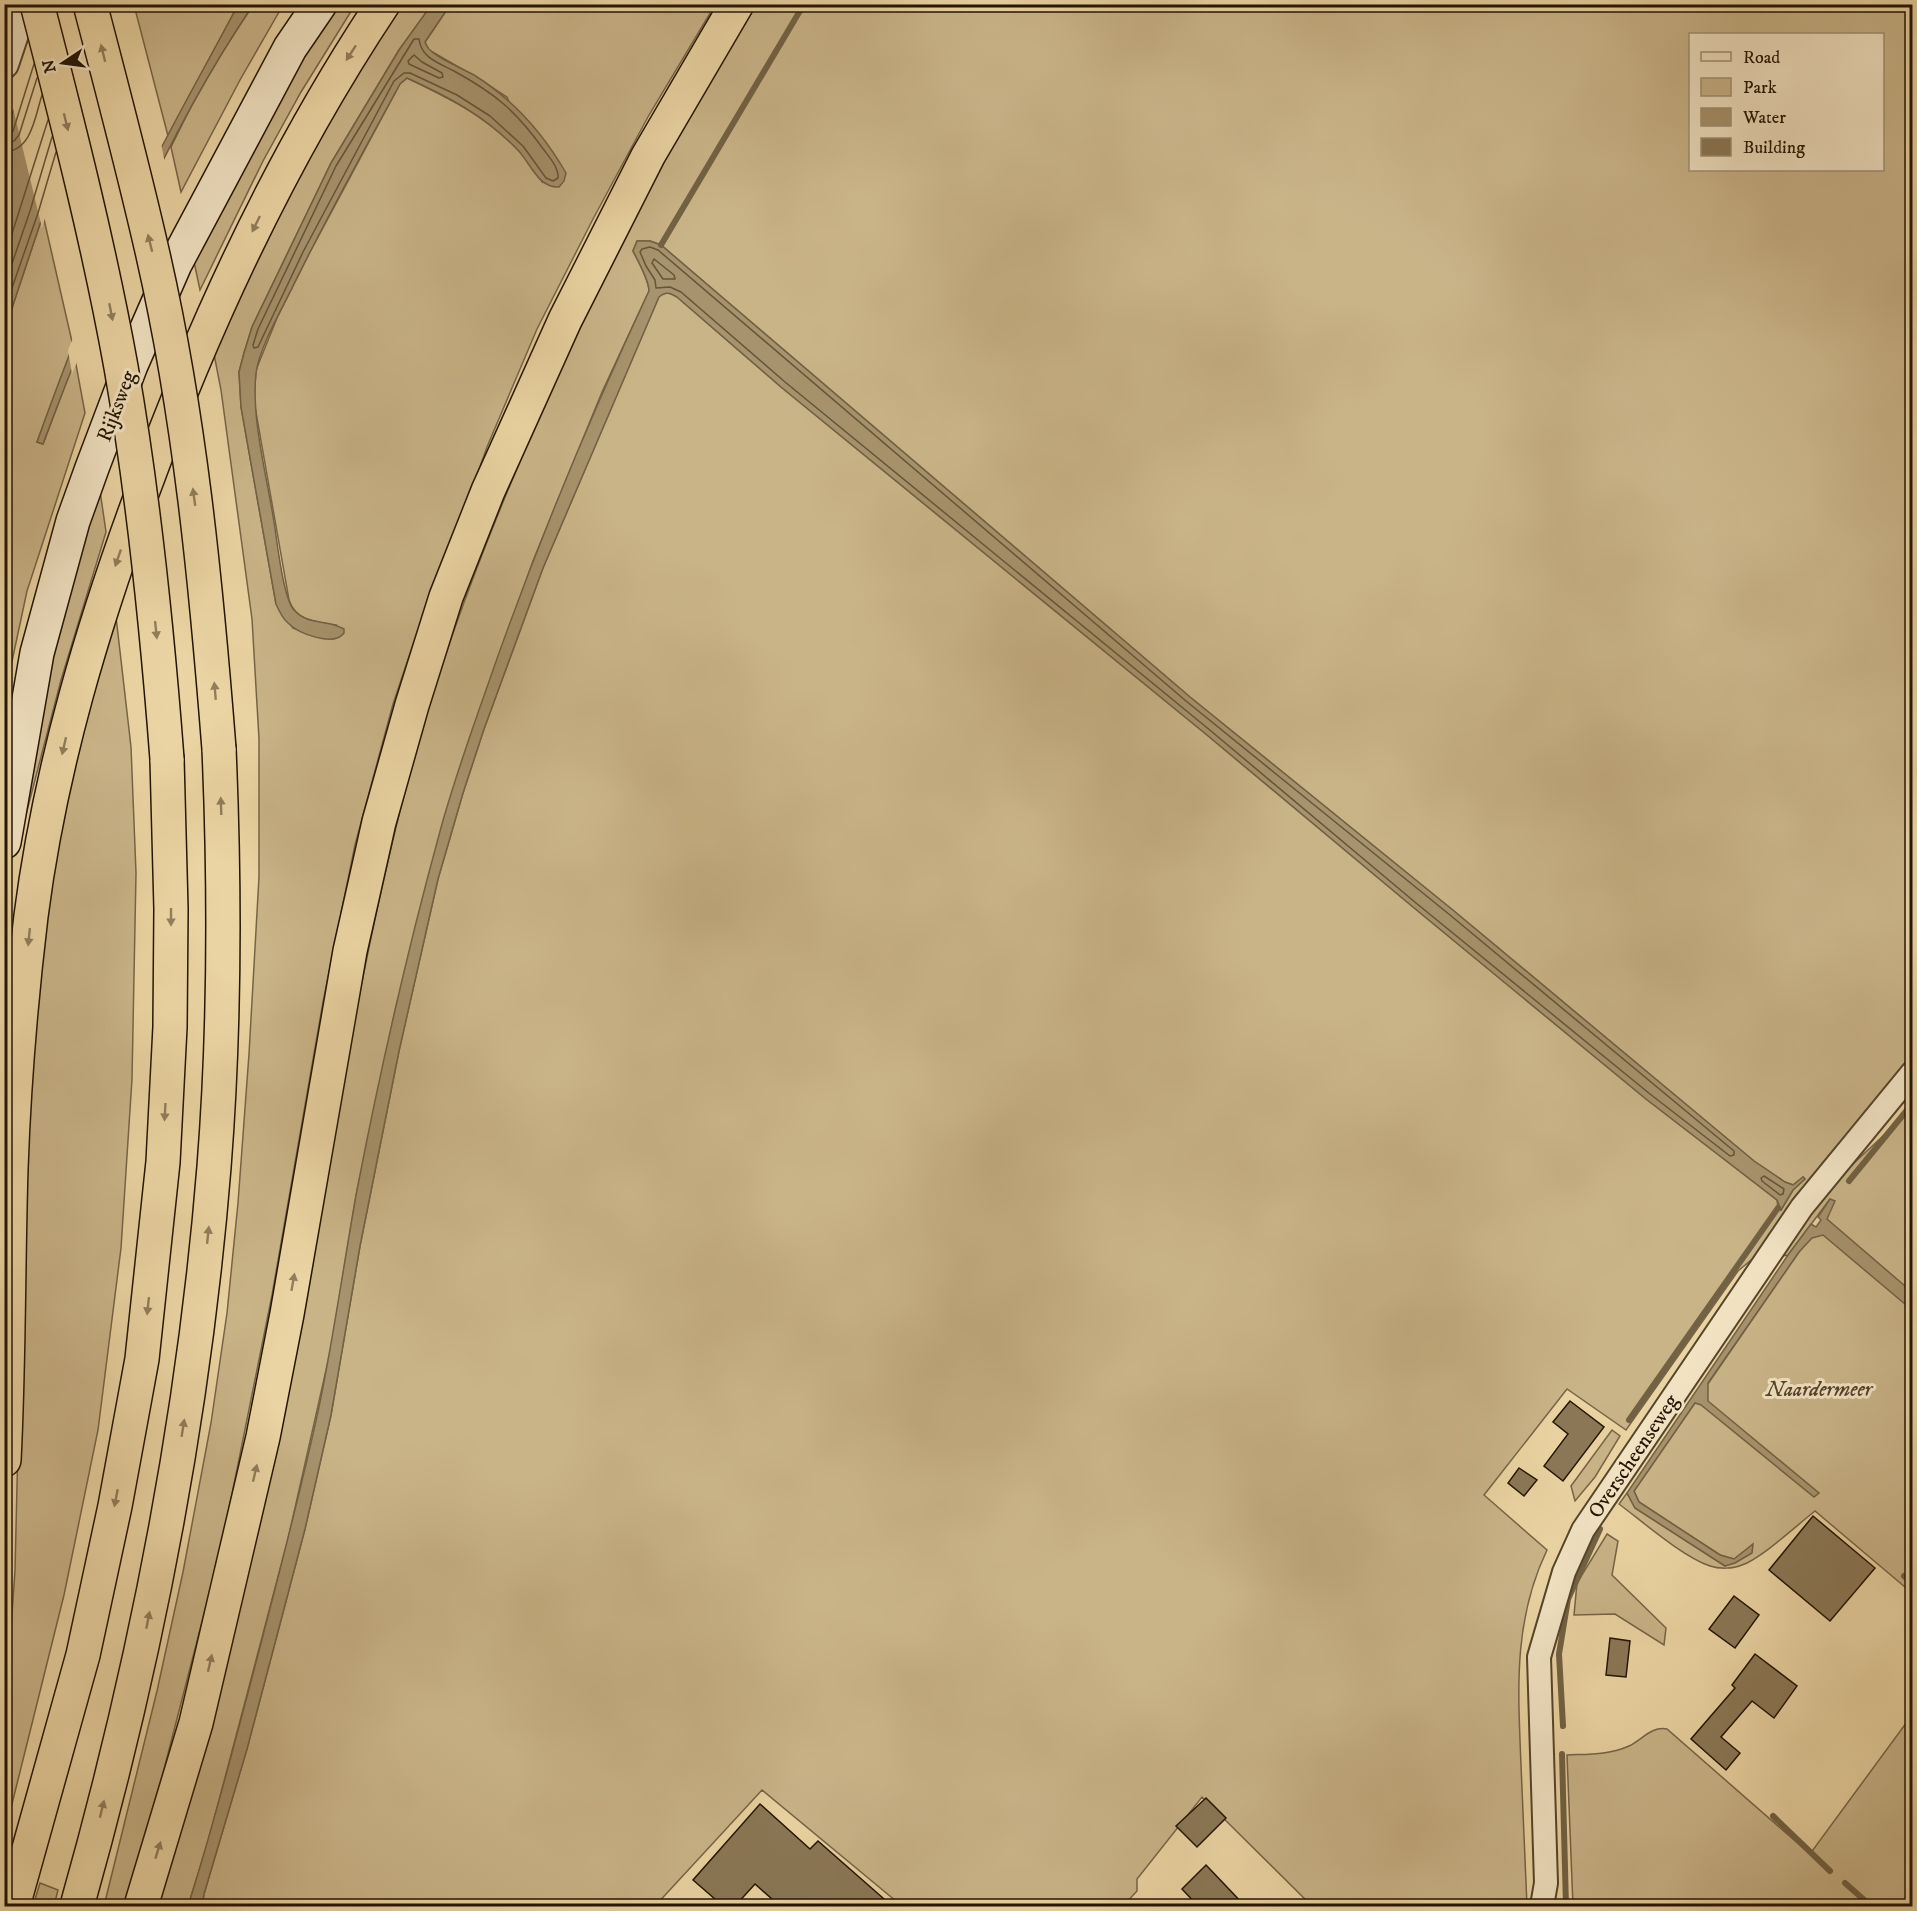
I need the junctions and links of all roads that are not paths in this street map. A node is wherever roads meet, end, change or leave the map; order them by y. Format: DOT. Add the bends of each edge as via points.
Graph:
graph roads {
  1 [pos="24,4"];
  2 [pos="37,4"];
  3 [pos="90,4"];
  4 [pos="320,4"];
  5 [pos="383,4"];
  6 [pos="737,4"];
  7 [pos="4,64"];
  8 [pos="4,842"];
  9 [pos="1912,1073"];
  10 [pos="4,1460"];
  11 [pos="13,1906"];
  12 [pos="76,1906"];
  13 [pos="141,1906"];
  14 [pos="1542,1906"];
  1 -- 7 [label="street"];
  2 -- 11 [label="highway, one-way, bridge" via="109,303 135,447 153,593 166,759 171,909 163,1162 142,1359 83,1655"];
  12 -- 3 [label="highway, one-way, bridge" via="139,1666 191,1379 219,1088 224,876 219,749 204,572 178,387 153,256"];
  4 -- 8 [label="main road, Rijksweg" via="290,48 175,264 92,468 73,521 37,654"];
  5 -- 10 [label="highway, one-way" via="307,127 215,308 117,560 83,667 54,788 31,915 16,1065"];
  13 -- 6 [label="highway, one-way" via="196,1722 263,1437 350,951 412,705 446,597 488,491 565,320 648,156"];
  9 -- 14 [label="street, Overscheenseweg" via="1802,1207 1583,1530 1568,1561 1539,1657 1546,1883"];
}
